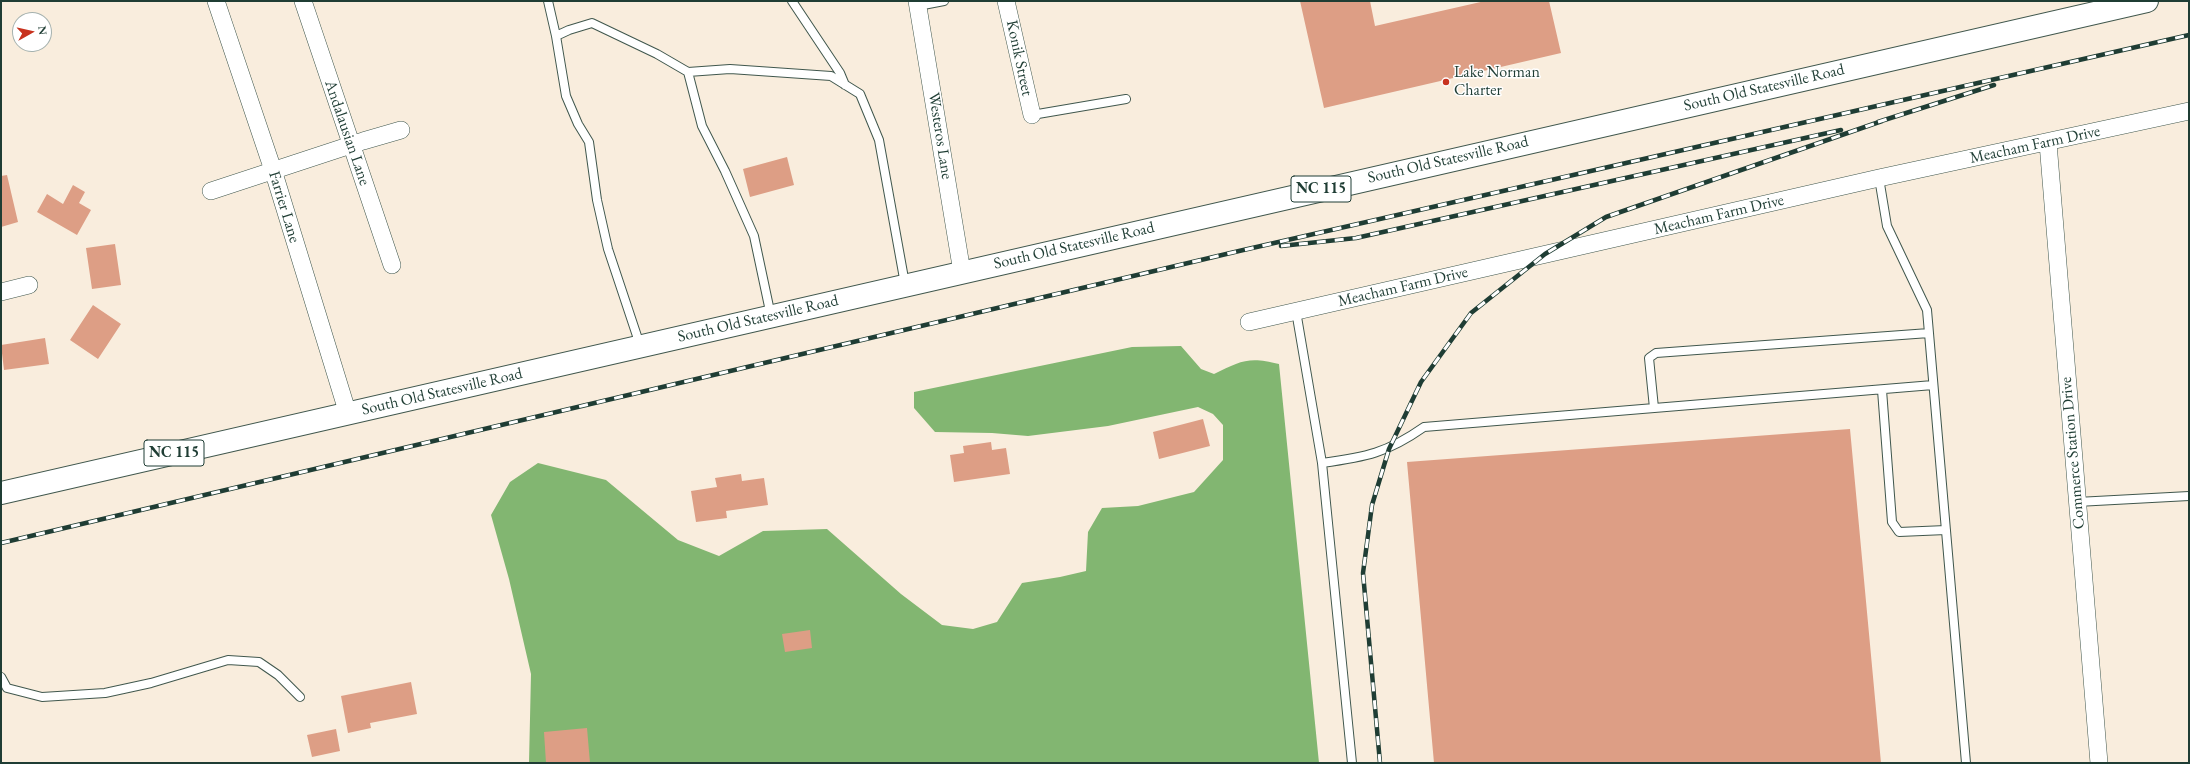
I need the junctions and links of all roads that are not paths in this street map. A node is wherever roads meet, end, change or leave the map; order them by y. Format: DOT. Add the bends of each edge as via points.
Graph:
graph roads {
  1 [pos="216,1"];
  2 [pos="303,1"];
  3 [pos="548,1"];
  4 [pos="792,1"];
  5 [pos="944,1"];
  6 [pos="1006,1"];
  7 [pos="2147,1"];
  8 [pos="918,4"];
  9 [pos="556,36"];
  10 [pos="688,72"];
  11 [pos="845,85"];
  12 [pos="1126,99"];
  13 [pos="2189,112"];
  14 [pos="1032,115"];
  15 [pos="401,130"];
  16 [pos="351,144"];
  17 [pos="2048,144"];
  18 [pos="273,170"];
  19 [pos="1879,178"];
  20 [pos="211,191"];
  21 [pos="392,265"];
  22 [pos="962,272"];
  23 [pos="29,285"];
  24 [pos="906,285"];
  25 [pos="1,292"];
  26 [pos="1296,311"];
  27 [pos="771,316"];
  28 [pos="1249,322"];
  29 [pos="1929,333"];
  30 [pos="640,346"];
  31 [pos="1934,385"];
  32 [pos="1882,390"];
  33 [pos="1654,408"];
  34 [pos="348,414"];
  35 [pos="1322,463"];
  36 [pos="1,493"];
  37 [pos="2189,496"];
  38 [pos="2077,502"];
  39 [pos="1946,530"];
  40 [pos="1,677"];
  41 [pos="300,697"];
  42 [pos="1352,763"];
  43 [pos="1966,763"];
  44 [pos="2099,763"];
  1 -- 18 [label="street, Farrier Lane"];
  2 -- 16 [label="street, Andalausian Lane"];
  3 -- 9 [label="lane"];
  4 -- 11 [label="lane" via="840,73"];
  5 -- 8 [label="lane"];
  6 -- 14 [label="street, Konik Street"];
  7 -- 22 [label="main road, South Old Statesville Road / NC 115"];
  8 -- 22 [label="street, Westeros Lane"];
  9 -- 10 [label="lane" via="592,23"];
  9 -- 30 [label="lane" via="566,96 589,142 597,200 608,249"];
  10 -- 11 [label="lane" via="768,70 831,76"];
  10 -- 27 [label="lane" via="702,126 754,236"];
  11 -- 24 [label="lane" via="860,94 879,140"];
  12 -- 14 [label="lane"];
  13 -- 17 [label="street, Meacham Farm Drive"];
  15 -- 16 [label="street"];
  16 -- 18 [label="street"];
  16 -- 21 [label="street, Andalausian Lane"];
  17 -- 19 [label="street, Meacham Farm Drive"];
  17 -- 38 [label="street, Commerce Station Drive"];
  18 -- 20 [label="street"];
  18 -- 34 [label="street, Farrier Lane"];
  19 -- 26 [label="street, Meacham Farm Drive"];
  19 -- 29 [label="lane" via="1887,226 1927,310"];
  22 -- 24 [label="main road, South Old Statesville Road / NC 115"];
  23 -- 25 [label="street"];
  24 -- 27 [label="main road, South Old Statesville Road / NC 115"];
  26 -- 28 [label="street, Meacham Farm Drive"];
  26 -- 35 [label="lane"];
  27 -- 30 [label="main road, South Old Statesville Road / NC 115"];
  29 -- 31 [label="lane"];
  29 -- 33 [label="lane" via="1656,353 1649,358"];
  30 -- 34 [label="main road, South Old Statesville Road / NC 115"];
  31 -- 32 [label="lane"];
  31 -- 39 [label="lane"];
  32 -- 33 [label="lane"];
  32 -- 39 [label="lane" via="1892,522 1899,532"];
  33 -- 35 [label="lane" via="1424,427 1389,449 1360,458"];
  34 -- 36 [label="main road, South Old Statesville Road / NC 115"];
  35 -- 42 [label="lane"];
  37 -- 38 [label="lane"];
  38 -- 44 [label="street, Commerce Station Drive"];
  39 -- 43 [label="lane"];
  40 -- 41 [label="lane" via="7,688 42,697 105,693 151,683 228,660 259,662 278,674"];
}
